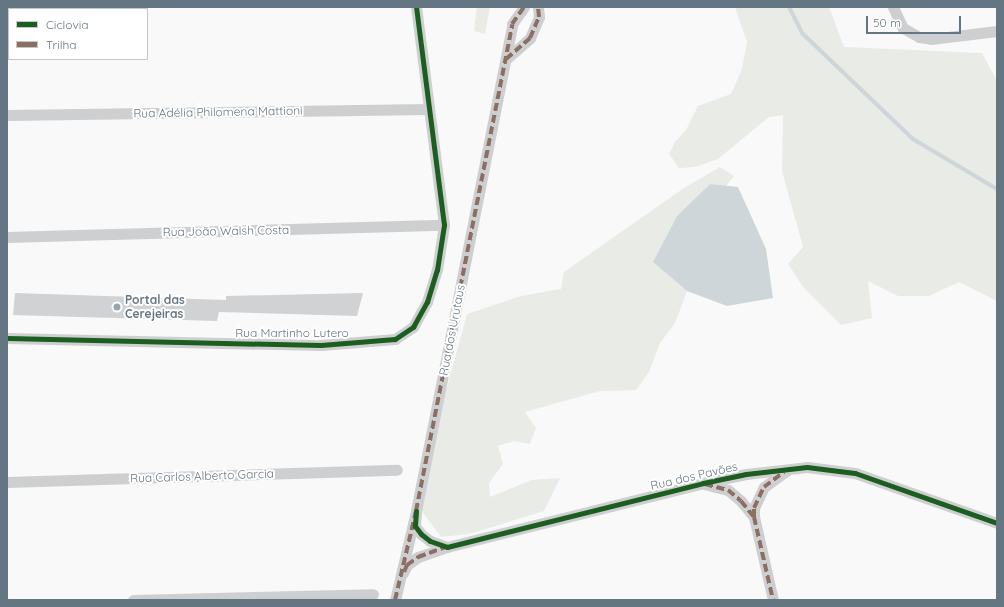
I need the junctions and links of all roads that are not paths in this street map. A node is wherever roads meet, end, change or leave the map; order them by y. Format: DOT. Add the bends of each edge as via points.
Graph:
graph roads {
  1 [pos="416,7"];
  2 [pos="524,7"];
  3 [pos="538,7"];
  4 [pos="894,7"];
  5 [pos="997,31"];
  6 [pos="506,59"];
  7 [pos="428,109"];
  8 [pos="7,115"];
  9 [pos="444,225"];
  10 [pos="7,237"];
  11 [pos="7,338"];
  12 [pos="791,467"];
  13 [pos="397,470"];
  14 [pos="7,482"];
  15 [pos="703,483"];
  16 [pos="416,511"];
  17 [pos="754,517"];
  18 [pos="997,523"];
  19 [pos="447,547"];
  20 [pos="399,583"];
  21 [pos="373,594"];
  22 [pos="133,600"];
  23 [pos="395,600"];
  24 [pos="773,600"];
  1 -- 7 [label="street, Rua Martinho Lutero"];
  2 -- 6 [label="street, Rua dos Urutaus" via="512,24"];
  3 -- 6 [label="street" via="539,17 530,38"];
  4 -- 5 [label="street" via="897,18 908,32 931,39"];
  6 -- 16 [label="street, Rua dos Urutaus"];
  7 -- 8 [label="street, Rua Adélia Philomena Mattioni"];
  7 -- 9 [label="street, Rua Martinho Lutero"];
  9 -- 10 [label="street, Rua João Walsh Costa"];
  9 -- 11 [label="street, Rua Martinho Lutero" via="437,270 427,302 413,327 395,340 321,345"];
  12 -- 15 [label="street, Rua dos Pavões"];
  12 -- 17 [label="street" via="764,487 754,508"];
  12 -- 18 [label="street, Rua dos Pavões" via="825,468 855,473"];
  13 -- 14 [label="street, Rua Carlos Alberto Garcia"];
  15 -- 17 [label="street" via="728,490"];
  15 -- 19 [label="street, Rua dos Pavões"];
  16 -- 19 [label="street" via="415,526 420,534"];
  16 -- 20 [label="street, Rua dos Urutaus"];
  17 -- 24 [label="street"];
  19 -- 20 [label="street, Rua dos Pavões" via="418,557 406,565"];
  20 -- 23 [label="street, Rua dos Urutaus"];
  21 -- 22 [label="street"];
}
